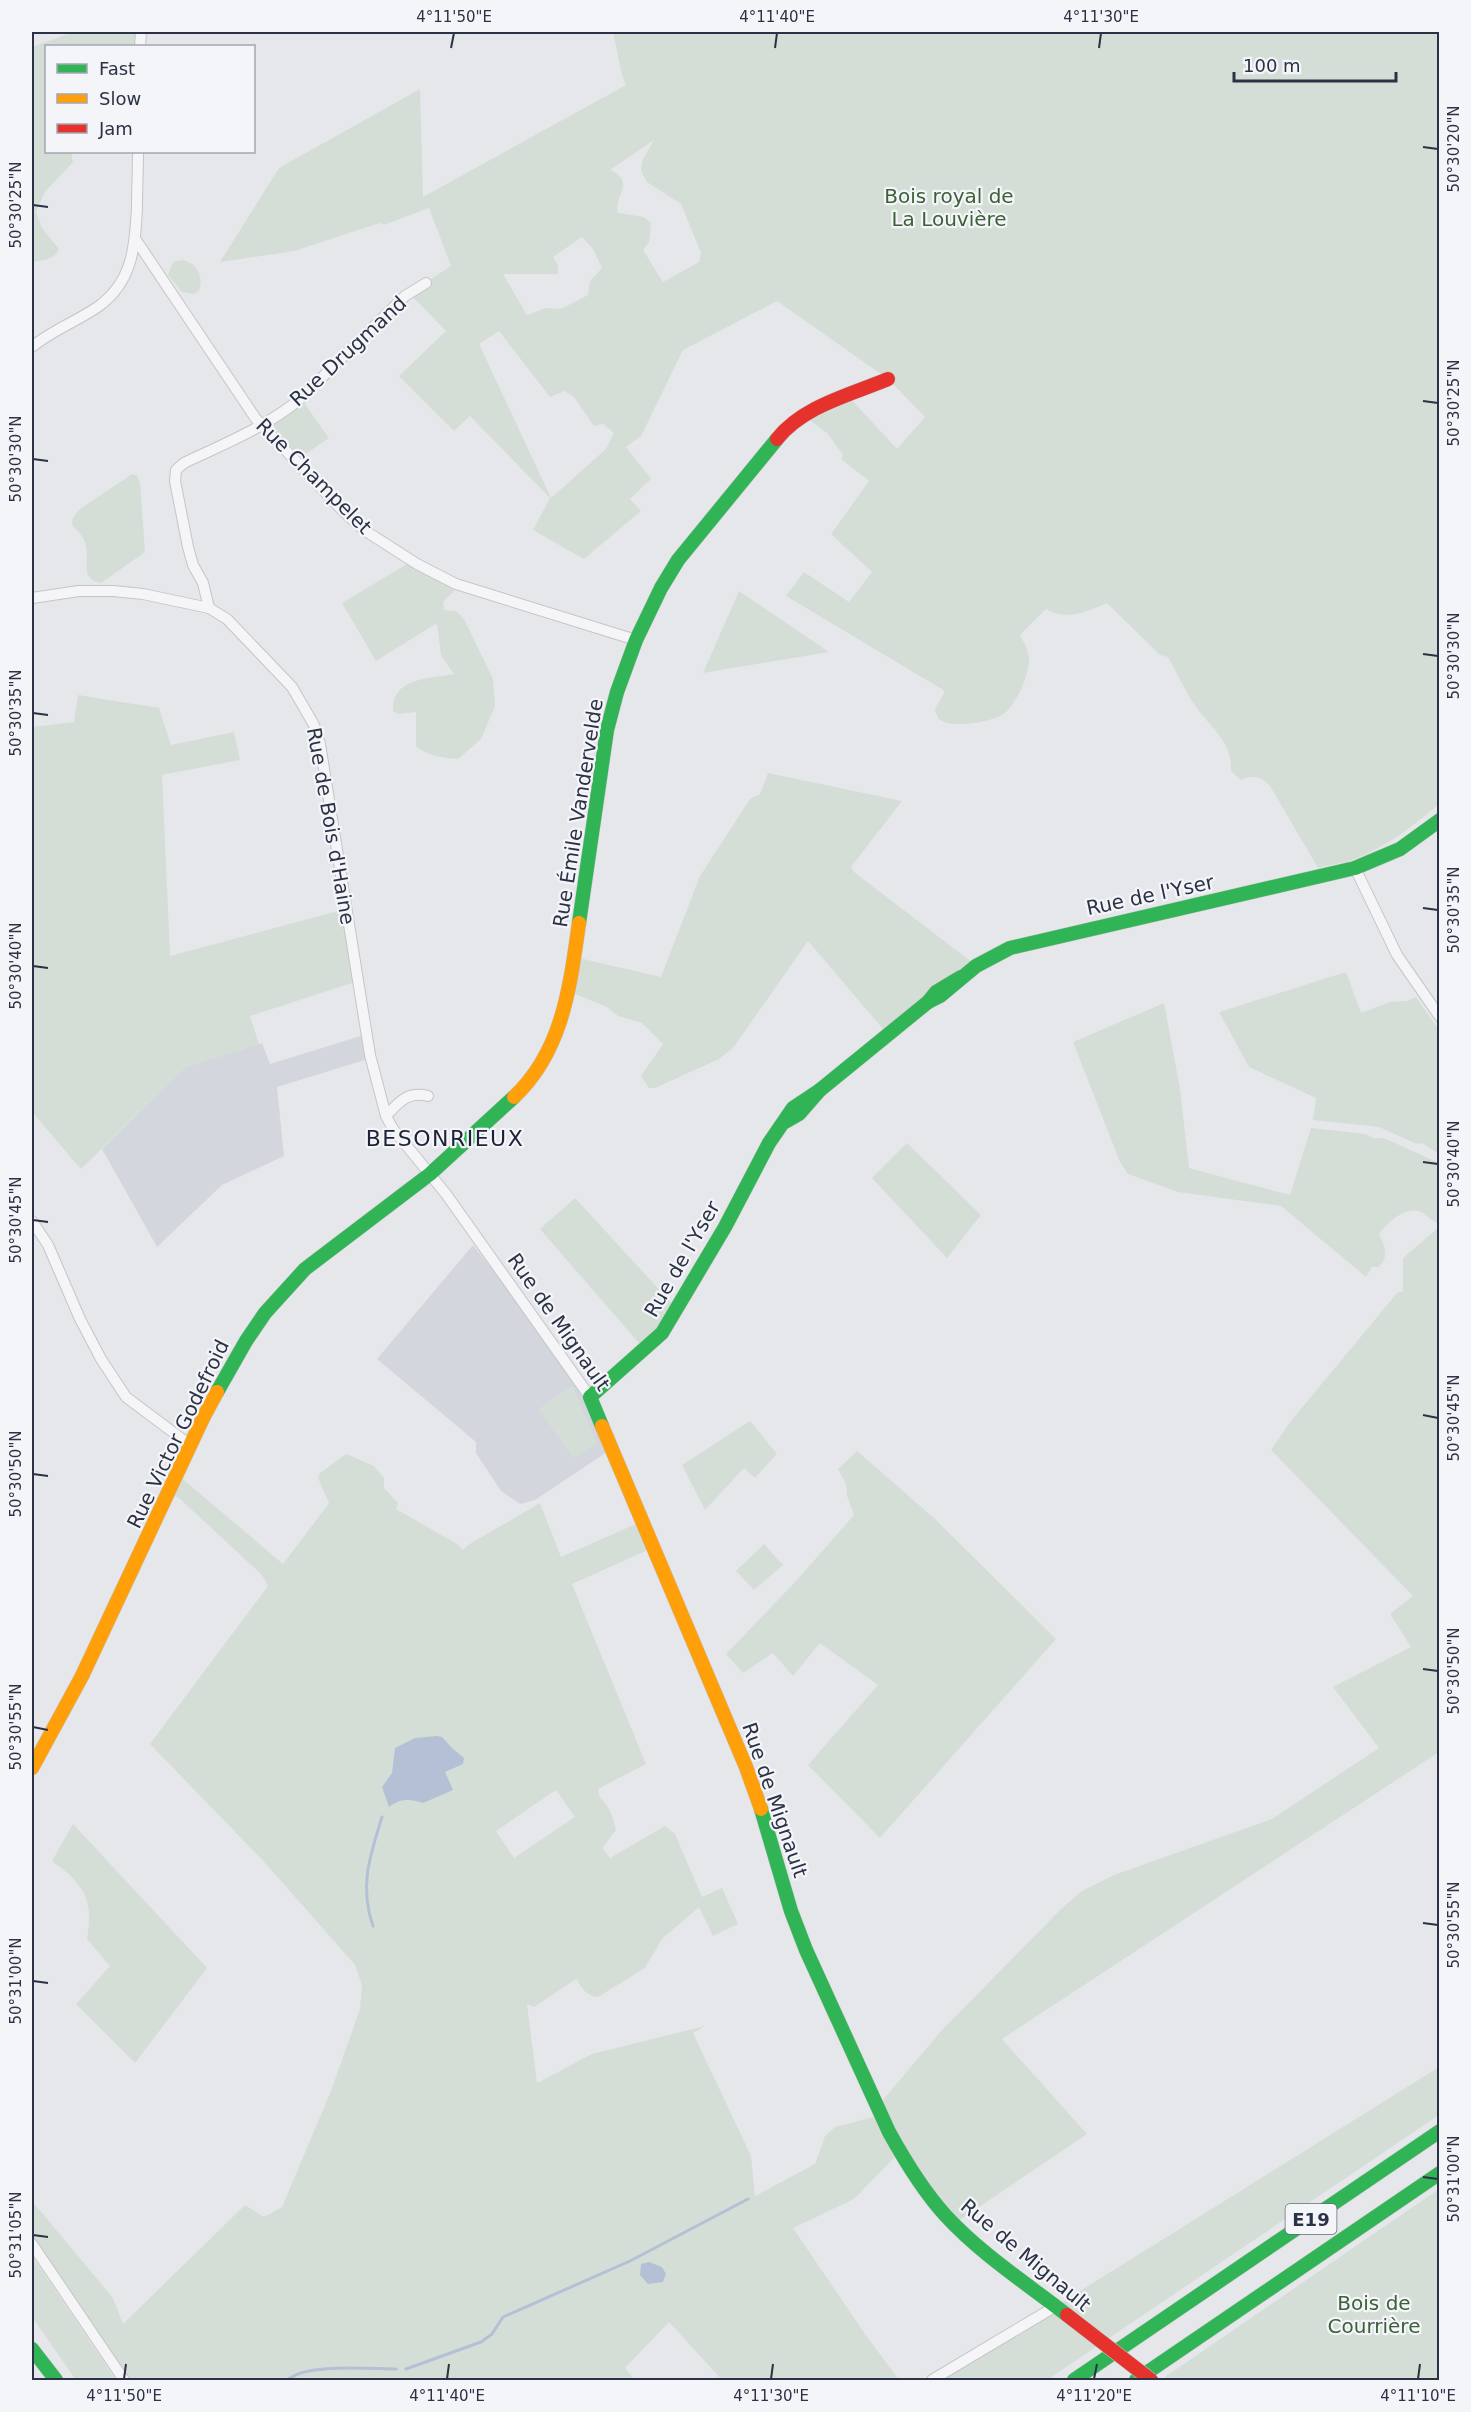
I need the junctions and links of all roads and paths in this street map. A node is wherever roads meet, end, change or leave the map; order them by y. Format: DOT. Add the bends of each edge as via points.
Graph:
graph roads {
  1 [pos="138,153"];
  2 [pos="136,240"];
  3 [pos="426,283"];
  4 [pos="32,347"];
  5 [pos="888,379"];
  6 [pos="262,426"];
  7 [pos="32,598"];
  8 [pos="209,608"];
  9 [pos="636,640"];
  10 [pos="1440,820"];
  11 [pos="1355,868"];
  12 [pos="1440,1017"];
  13 [pos="428,1096"];
  14 [pos="386,1116"];
  15 [pos="430,1174"];
  16 [pos="32,1221"];
  17 [pos="590,1397"];
  18 [pos="190,1445"];
  19 [pos="32,1768"];
  20 [pos="1440,2131"];
  21 [pos="1440,2173"];
  22 [pos="32,2244"];
  23 [pos="1061,2311"];
  24 [pos="32,2349"];
  25 [pos="56,2380"];
  26 [pos="124,2380"];
  27 [pos="932,2380"];
  28 [pos="1074,2380"];
  29 [pos="1136,2380"];
  30 [pos="1151,2380"];
  1 -- 2 [label="street"];
  2 -- 4 [label="street" via="129,269 115,293"];
  2 -- 6 [label="street, Rue Champelet"];
  3 -- 6 [label="street, Rue Drugmand" via="405,296 298,400"];
  5 -- 9 [label="main road, Rue Émile Vandervelde" via="802,415 784,429 678,560"];
  6 -- 8 [label="street, Rue Drugmand" via="184,463 174,475 188,547"];
  6 -- 9 [label="street, Rue Champelet" via="352,520 417,564 456,584"];
  7 -- 8 [label="street, Rue de Bois d'Haine" via="113,591"];
  8 -- 14 [label="street, Rue de Bois d'Haine" via="227,619 292,687 314,725 370,1055"];
  9 -- 15 [label="main road, Rue Émile Vandervelde" via="607,730 575,957 560,1024 542,1063 522,1089"];
  10 -- 11 [label="main road, Rue de l'Yser" via="1390,856"];
  11 -- 12 [label="street" via="1397,955"];
  11 -- 17 [label="main road, Rue de l'Yser" via="1026,943 993,956 950,982 784,1122 662,1333"];
  13 -- 14 [label="street" via="406,1096"];
  14 -- 15 [label="street, Rue de Bois d'Haine"];
  15 -- 17 [label="street, Rue de Mignault"];
  15 -- 18 [label="main road, Rue Victor Godefroid" via="329,1249 280,1294 246,1341"];
  16 -- 18 [label="street" via="48,1245 96,1349 126,1397"];
  17 -- 23 [label="main road, Rue de Mignault" via="746,1767 806,1950 889,2132 930,2197 954,2224"];
  18 -- 19 [label="main road, Rue Victor Godefroid" via="82,1676"];
  20 -- 28 [label="main road, E19"];
  21 -- 29 [label="main road, E19"];
  22 -- 26 [label="street"];
  23 -- 27 [label="street"];
  23 -- 30 [label="main road, Rue de Mignault, bridge"];
  24 -- 25 [label="main road"];
}
